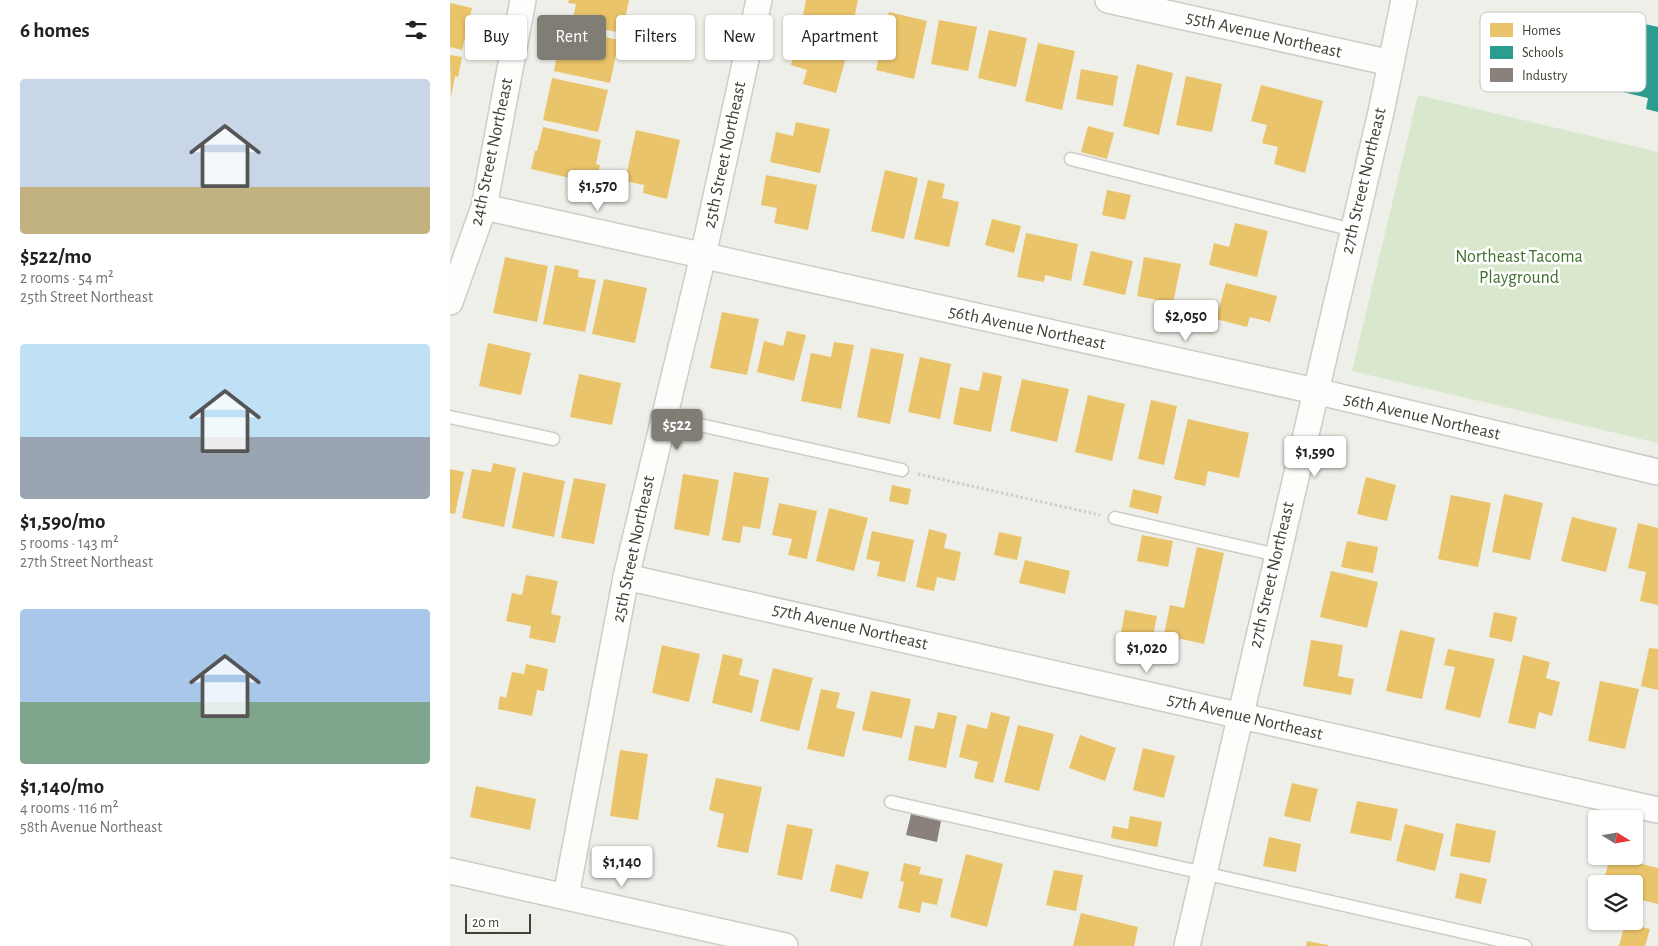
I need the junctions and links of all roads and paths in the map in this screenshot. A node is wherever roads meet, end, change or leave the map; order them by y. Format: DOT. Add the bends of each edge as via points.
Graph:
graph roads {
  1 [pos="523,0"];
  2 [pos="759,0"];
  3 [pos="1108,0"];
  4 [pos="1404,0"];
  5 [pos="1391,63"];
  6 [pos="1071,159"];
  7 [pos="484,207"];
  8 [pos="1353,230"];
  9 [pos="703,256"];
  10 [pos="450,302"];
  11 [pos="1315,391"];
  12 [pos="450,417"];
  13 [pos="664,417"];
  14 [pos="553,439"];
  15 [pos="902,470"];
  16 [pos="1658,472"];
  17 [pos="1115,518"];
  18 [pos="1277,554"];
  19 [pos="626,577"];
  20 [pos="1240,715"];
  21 [pos="891,802"];
  22 [pos="1658,810"];
  23 [pos="450,871"];
  24 [pos="1204,874"];
  25 [pos="566,896"];
  26 [pos="785,946"];
  27 [pos="1187,946"];
  28 [pos="1525,946"];
  1 -- 7 [label="street, 24th Street Northeast"];
  2 -- 9 [label="street, 25th Street Northeast"];
  3 -- 5 [label="street, 55th Avenue Northeast"];
  4 -- 5 [label="street, 27th Street Northeast"];
  5 -- 8 [label="street, 27th Street Northeast"];
  6 -- 8 [label="lane"];
  7 -- 9 [label="street, 56th Avenue Northeast"];
  7 -- 10 [label="street, 24th Street Northeast"];
  8 -- 11 [label="street, 27th Street Northeast"];
  9 -- 11 [label="street, 56th Avenue Northeast"];
  9 -- 13 [label="street, 25th Street Northeast"];
  11 -- 16 [label="street, 56th Avenue Northeast"];
  11 -- 18 [label="street, 27th Street Northeast"];
  12 -- 14 [label="lane"];
  13 -- 15 [label="lane"];
  13 -- 19 [label="street, 25th Street Northeast"];
  15 -- 17 [label="path"];
  17 -- 18 [label="lane"];
  18 -- 20 [label="street, 27th Street Northeast"];
  19 -- 20 [label="street, 57th Avenue Northeast"];
  19 -- 25 [label="street, 25th Street Northeast"];
  20 -- 22 [label="street, 57th Avenue Northeast"];
  20 -- 24 [label="street, 27th Street Northeast"];
  21 -- 24 [label="lane"];
  23 -- 25 [label="street"];
  24 -- 27 [label="street, 27th Street Northeast"];
  24 -- 28 [label="lane"];
  25 -- 26 [label="street"];
}
